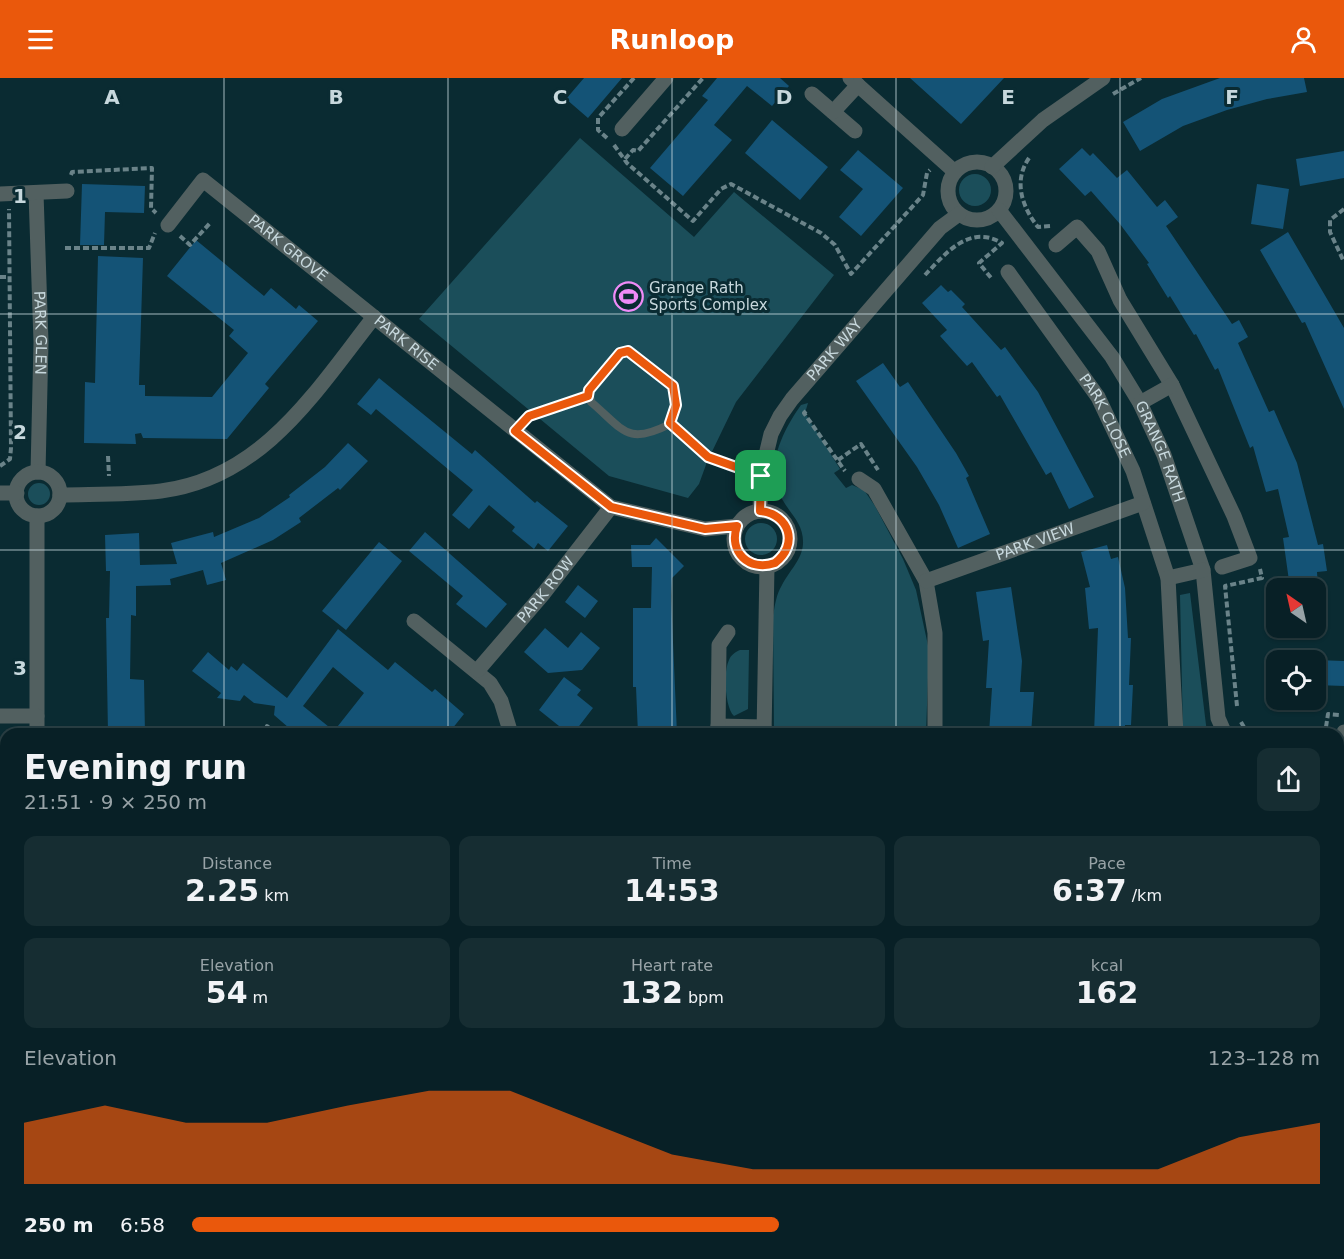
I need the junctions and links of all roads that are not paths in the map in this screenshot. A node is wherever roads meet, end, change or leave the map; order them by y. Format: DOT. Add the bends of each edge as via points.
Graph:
graph roads {
  1 [pos="666,78"];
  2 [pos="1103,78"];
  3 [pos="854,82"];
  4 [pos="812,94"];
  5 [pos="833,112"];
  6 [pos="622,129"];
  7 [pos="855,131"];
  8 [pos="992,167"];
  9 [pos="955,172"];
  10 [pos="67,191"];
  11 [pos="36,193"];
  12 [pos="0,194"];
  13 [pos="999,210"];
  14 [pos="959,214"];
  15 [pos="166,224"];
  16 [pos="1056,244"];
  17 [pos="1008,272"];
  18 [pos="374,317"];
  19 [pos="1172,385"];
  20 [pos="1140,403"];
  21 [pos="670,423"];
  22 [pos="38,472"];
  23 [pos="761,476"];
  24 [pos="859,479"];
  25 [pos="0,493"];
  26 [pos="16,493"];
  27 [pos="60,495"];
  28 [pos="1143,503"];
  29 [pos="611,507"];
  30 [pos="760,511"];
  31 [pos="37,516"];
  32 [pos="737,526"];
  33 [pos="766,566"];
  34 [pos="1222,567"];
  35 [pos="1203,570"];
  36 [pos="1168,578"];
  37 [pos="926,581"];
  38 [pos="414,621"];
  39 [pos="728,632"];
  40 [pos="478,670"];
  41 [pos="0,716"];
  42 [pos="37,716"];
  43 [pos="38,728"];
  44 [pos="510,728"];
  45 [pos="718,728"];
  46 [pos="764,728"];
  47 [pos="935,728"];
  48 [pos="1176,728"];
  49 [pos="1222,728"];
  1 -- 6 [label="street"];
  2 -- 8 [label="street" via="1043,120"];
  3 -- 5 [label="street"];
  3 -- 9 [label="street"];
  4 -- 5 [label="street"];
  5 -- 7 [label="street"];
  8 -- 9 [label="street" via="970,163"];
  8 -- 13 [label="street" via="1005,184"];
  9 -- 14 [label="street" via="948,199"];
  10 -- 11 [label="street"];
  11 -- 12 [label="street"];
  11 -- 22 [label="street, PARK GLEN" via="41,342"];
  13 -- 14 [label="street" via="984,219 967,219"];
  13 -- 20 [label="street, GRANGE RATH" via="1112,357"];
  14 -- 23 [label="street, PARK WAY" via="940,228 792,399 771,434"];
  15 -- 18 [label="street, PARK GROVE" via="203,180"];
  16 -- 19 [label="street" via="1077,227 1098,251 1120,300"];
  17 -- 28 [label="street, PARK CLOSE" via="1098,397 1133,471"];
  18 -- 27 [label="street, PARK RISE" via="277,436 240,464 205,481 160,491"];
  18 -- 29 [label="street, PARK RISE"];
  19 -- 20 [label="street"];
  19 -- 34 [label="street" via="1250,558"];
  20 -- 35 [label="street, GRANGE RATH" via="1171,474"];
  21 -- 21 [label="lane" via="676,405 673,386 628,351 620,353 589,390 591,402 630,435 649,435"];
  21 -- 23 [label="lane" via="708,457"];
  22 -- 26 [label="street" via="21,480"];
  22 -- 27 [label="street" via="54,479"];
  23 -- 30 [label="street, PARK WAY"];
  24 -- 37 [label="street" via="874,489"];
  25 -- 26 [label="street"];
  26 -- 31 [label="street" via="24,511"];
  27 -- 31 [label="street" via="53,510"];
  28 -- 36 [label="street, PARK CLOSE"];
  28 -- 37 [label="street, PARK VIEW"];
  29 -- 32 [label="street, PARK RISE" via="705,529"];
  29 -- 40 [label="street, PARK ROW"];
  30 -- 32 [label="street" via="743,518"];
  30 -- 33 [label="street" via="778,516 789,531 790,540 783,557"];
  31 -- 42 [label="street"];
  32 -- 33 [label="street" via="737,551 749,563"];
  33 -- 46 [label="street"];
  35 -- 36 [label="street"];
  35 -- 49 [label="street, GRANGE RATH" via="1218,718"];
  36 -- 48 [label="street, PARK CLOSE"];
  37 -- 47 [label="street" via="935,633"];
  38 -- 40 [label="street" via="460,660"];
  39 -- 45 [label="street" via="719,645"];
  40 -- 44 [label="street" via="497,692"];
  41 -- 42 [label="street"];
  42 -- 43 [label="street"];
}
